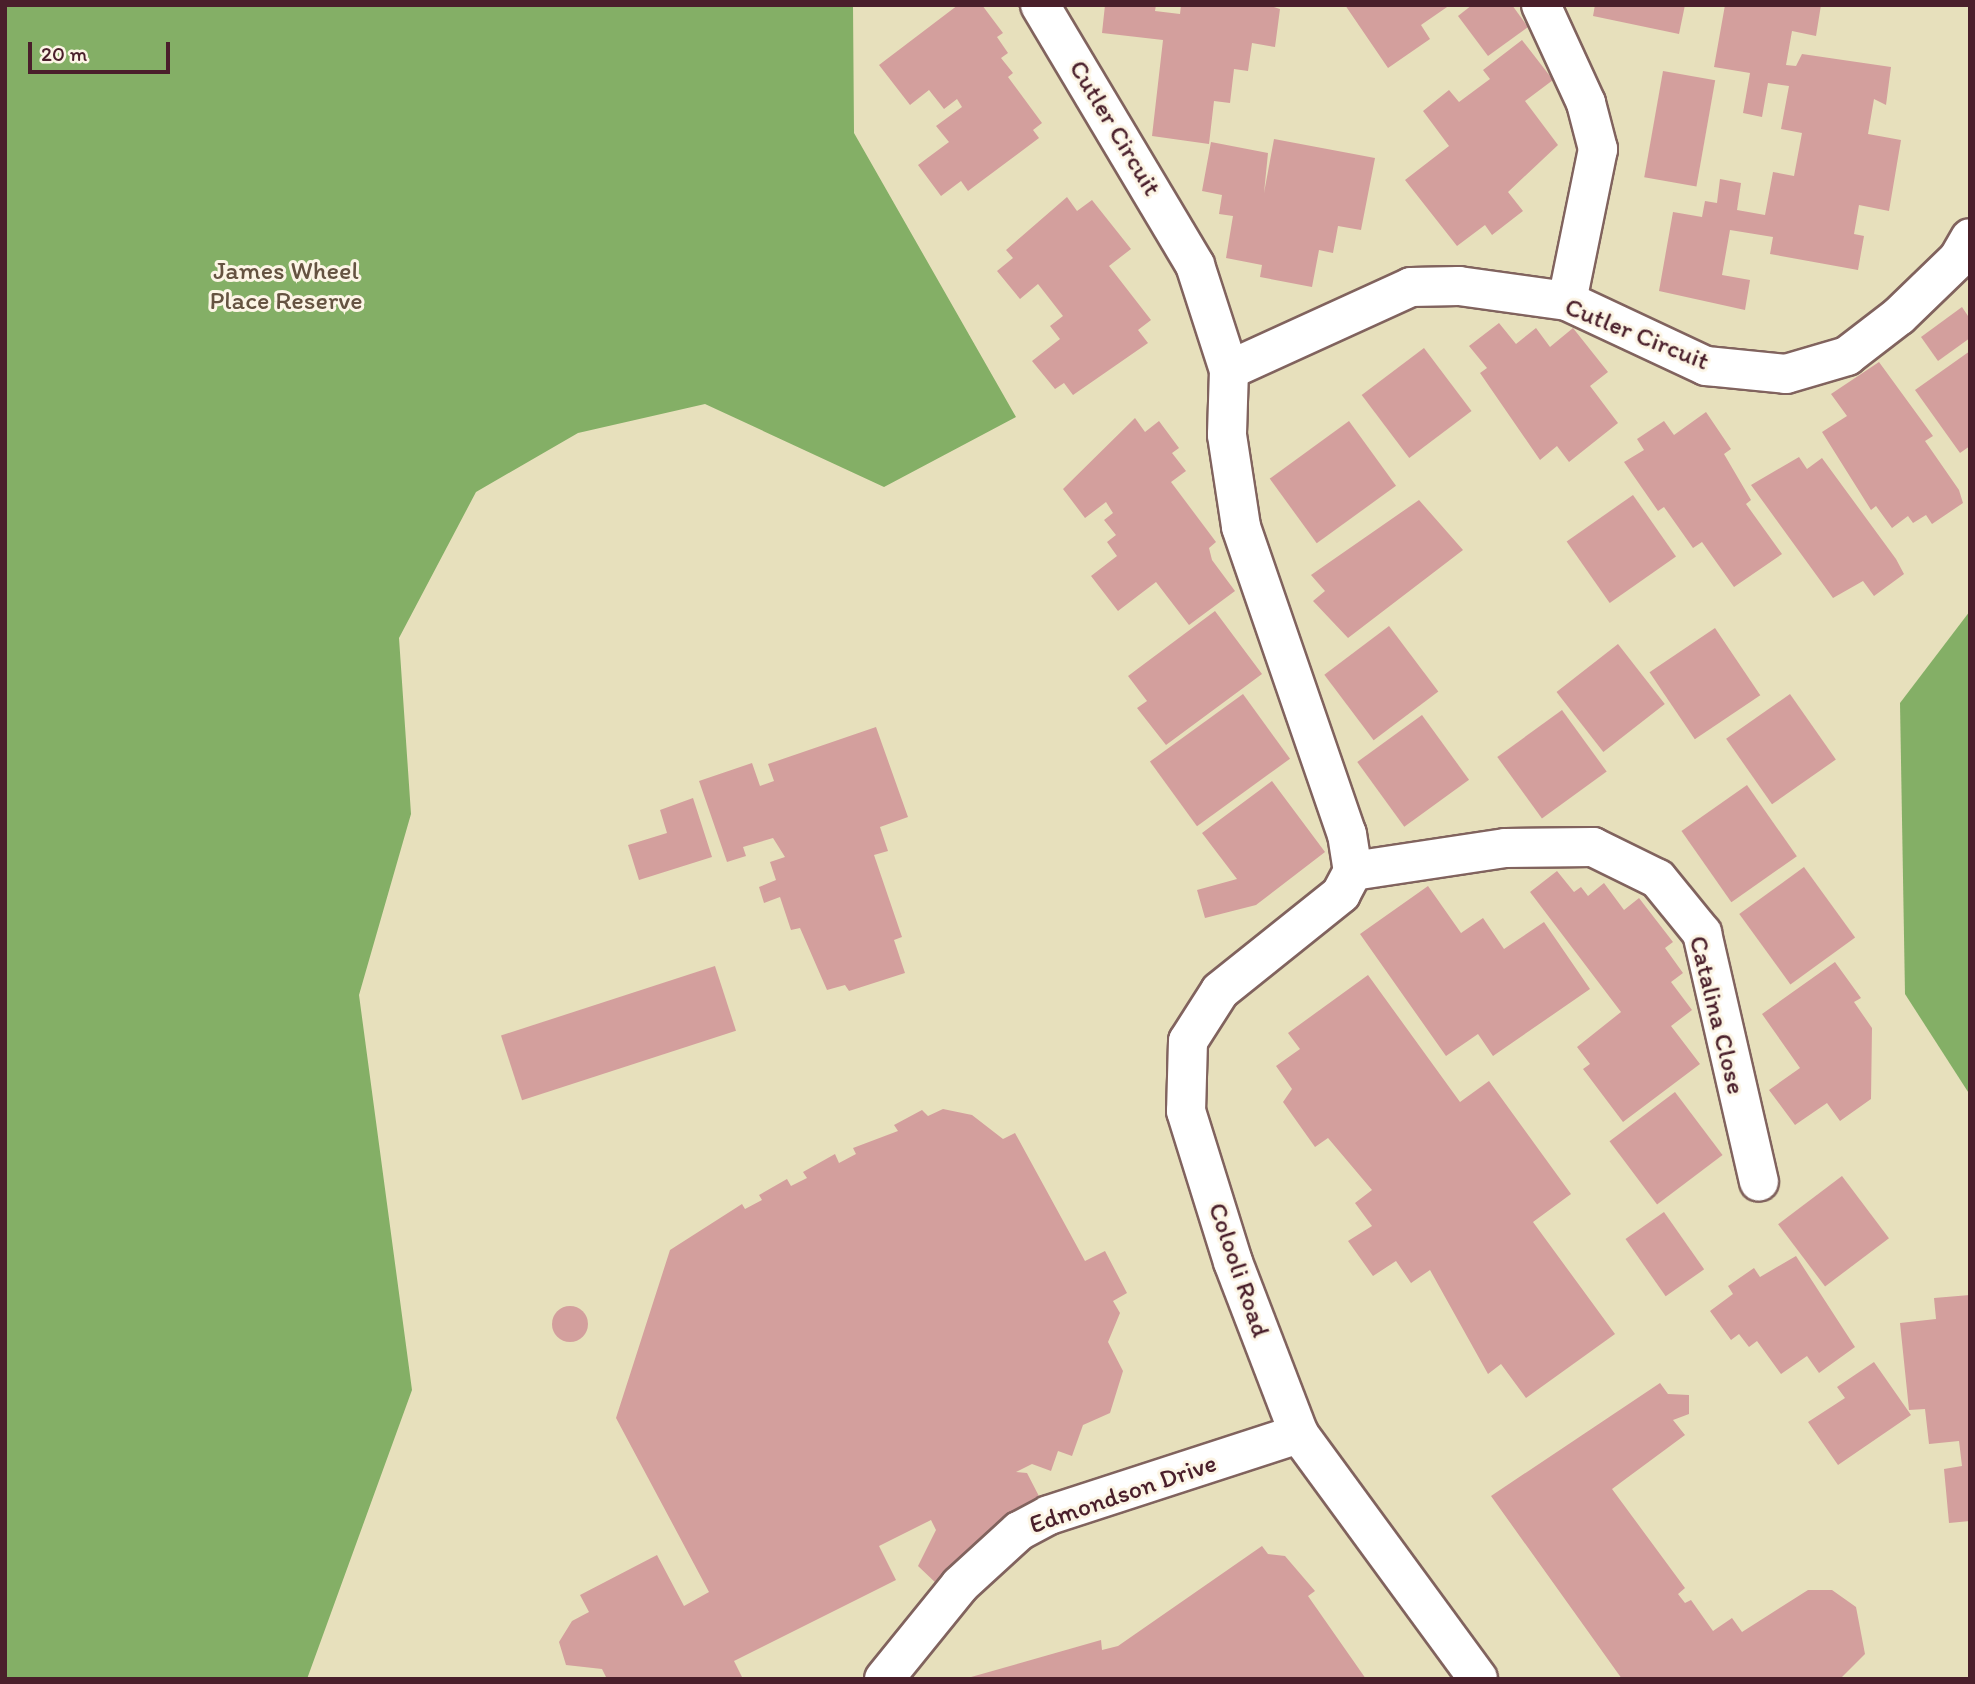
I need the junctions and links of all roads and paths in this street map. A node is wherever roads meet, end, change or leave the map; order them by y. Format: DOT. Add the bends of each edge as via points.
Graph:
graph roads {
  1 [pos="1040,5"];
  2 [pos="1541,5"];
  3 [pos="1970,238"];
  4 [pos="1567,301"];
  5 [pos="1229,370"];
  6 [pos="1353,871"];
  7 [pos="1759,1182"];
  8 [pos="1299,1434"];
  9 [pos="884,1679"];
  10 [pos="1478,1679"];
  1 -- 5 [label="street, Cutler Circuit" via="1195,265"];
  2 -- 4 [label="street" via="1586,103 1598,149"];
  3 -- 4 [label="street, Cutler Circuit" via="1958,259 1909,307 1847,356 1786,374 1706,366"];
  4 -- 5 [label="street, Cutler Circuit" via="1459,286 1411,287"];
  5 -- 6 [label="street, Cutler Circuit" via="1227,435 1241,527 1347,834"];
  6 -- 7 [label="street, Catalina Close" via="1505,848 1593,848 1658,879 1702,933"];
  6 -- 8 [label="street, Colooli Road" via="1341,894 1220,991 1188,1041 1186,1111 1233,1262"];
  8 -- 9 [label="street, Edmondson Drive" via="1049,1515 1019,1531 960,1585"];
  8 -- 10 [label="street, Colooli Road"];
}
